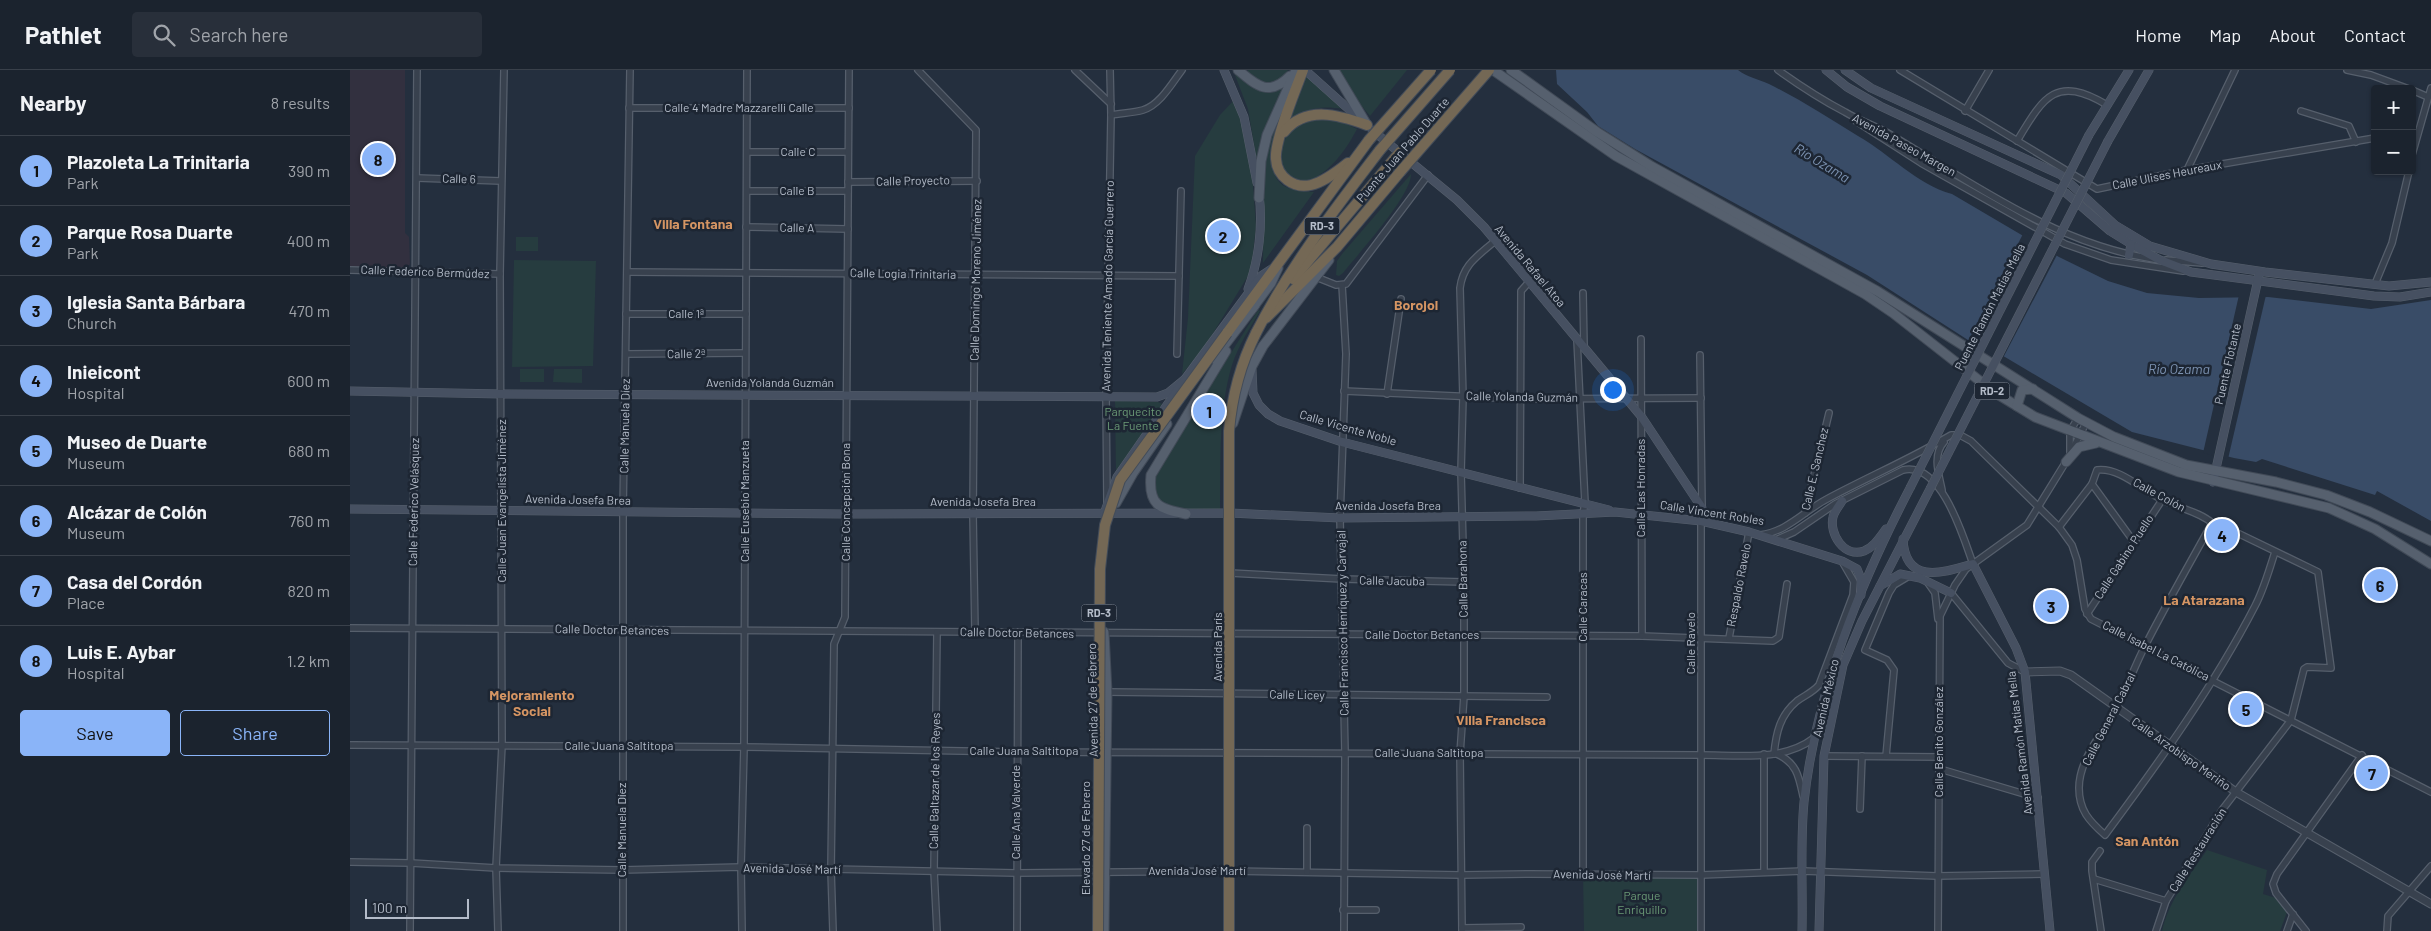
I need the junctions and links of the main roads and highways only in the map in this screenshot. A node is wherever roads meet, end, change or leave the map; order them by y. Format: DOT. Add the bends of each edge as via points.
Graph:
graph roads {
  1 [pos="1224,70"];
  2 [pos="1238,70"];
  3 [pos="1296,70"];
  4 [pos="1304,70"];
  5 [pos="1334,70"];
  6 [pos="1431,70"];
  7 [pos="1450,70"];
  8 [pos="1489,70"];
  9 [pos="1493,70"];
  10 [pos="1511,70"];
  11 [pos="1826,70"];
  12 [pos="1845,70"];
  13 [pos="2129,70"];
  14 [pos="2149,70"];
  15 [pos="1246,74"];
  16 [pos="1366,125"];
  17 [pos="1594,136"];
  18 [pos="1279,139"];
  19 [pos="1400,152"];
  20 [pos="1359,154"];
  21 [pos="1259,198"];
  22 [pos="2131,244"];
  23 [pos="1337,247"];
  24 [pos="2129,255"];
  25 [pos="1281,262"];
  26 [pos="2260,271"];
  27 [pos="2258,280"];
  28 [pos="2431,282"];
  29 [pos="2431,292"];
  30 [pos="1244,300"];
  31 [pos="1255,305"];
  32 [pos="1270,306"];
  33 [pos="1237,320"];
  34 [pos="1261,322"];
  35 [pos="1252,366"];
  36 [pos="1185,379"];
  37 [pos="2034,389"];
  38 [pos="350,391"];
  39 [pos="2017,406"];
  40 [pos="2105,445"];
  41 [pos="2068,458"];
  42 [pos="2216,471"];
  43 [pos="2213,482"];
  44 [pos="1910,488"];
  45 [pos="1842,500"];
  46 [pos="1702,508"];
  47 [pos="350,509"];
  48 [pos="1615,512"];
  49 [pos="1230,513"];
  50 [pos="1108,514"];
  51 [pos="1186,514"];
  52 [pos="1701,521"];
  53 [pos="1892,522"];
  54 [pos="1760,535"];
  55 [pos="1903,539"];
  56 [pos="2431,541"];
  57 [pos="2431,564"];
  58 [pos="1878,588"];
  59 [pos="1951,593"];
  60 [pos="1861,595"];
  61 [pos="1098,931"];
  62 [pos="1104,931"];
  63 [pos="1230,931"];
  64 [pos="1802,931"];
  65 [pos="1819,931"];
  66 [pos="2050,931"];
  1 -- 21 [label="main road" via="1244,117"];
  2 -- 15 [label="main road"];
  3 -- 15 [label="main road" via="1283,83 1272,88 1264,88"];
  3 -- 21 [label="main road" via="1266,135"];
  4 -- 16 [label="main road, Avenida Rafael Atoa"];
  4 -- 18 [label="highway"];
  5 -- 16 [label="main road"];
  6 -- 20 [label="highway, RD-3, bridge"];
  7 -- 32 [label="highway, RD-3, bridge" via="1380,150 1305,249"];
  8 -- 23 [label="highway, Puente Juan Pablo Duarte / RD-3, bridge"];
  9 -- 17 [label="main road"];
  10 -- 17 [label="main road"];
  11 -- 22 [label="main road" via="1880,106 2066,192"];
  12 -- 26 [label="main road" via="1871,88 2061,175 2115,225 2150,246 2211,264"];
  13 -- 44 [label="main road, Puente Ramón Matías Mella, bridge" via="2089,135"];
  14 -- 55 [label="main road, Avenida México, bridge" via="2108,141"];
  16 -- 18 [label="highway" via="1343,116 1320,113 1292,123"];
  16 -- 19 [label="main road, Avenida Rafael Atoa"];
  17 -- 37 [label="main road, RD-2" via="1877,291"];
  17 -- 39 [label="main road, RD-2" via="1641,170 1865,294"];
  18 -- 20 [label="highway" via="1276,159 1281,174 1301,186 1325,179"];
  19 -- 32 [label="highway"];
  19 -- 46 [label="main road, Avenida Rafael Atoa" via="1457,200 1495,241 1641,416"];
  20 -- 25 [label="highway, RD-3"];
  21 -- 30 [label="main road" via="1260,240"];
  22 -- 24 [label="main road"];
  22 -- 27 [label="main road" via="2191,272"];
  23 -- 34 [label="highway, Puente Juan Pablo Duarte"];
  23 -- 35 [label="main road" via="1263,346"];
  25 -- 30 [label="main road" via="1262,276"];
  25 -- 31 [label="main road"];
  25 -- 33 [label="highway, RD-3"];
  26 -- 27 [label="main road, Puente Flotante"];
  26 -- 28 [label="main road" via="2400,287"];
  27 -- 29 [label="main road" via="2400,297"];
  27 -- 42 [label="main road, Puente Flotante"];
  30 -- 33 [label="highway"];
  30 -- 36 [label="main road"];
  31 -- 50 [label="main road, Avenida 27 de Febrero" via="1133,473"];
  31 -- 51 [label="main road" via="1151,475 1150,490 1158,506"];
  32 -- 34 [label="highway, RD-3"];
  33 -- 61 [label="highway, Elevado 27 de Febrero / RD-3, bridge" via="1120,480 1105,525 1100,568"];
  34 -- 63 [label="highway, RD-3, bridge" via="1238,375 1229,431"];
  35 -- 48 [label="main road, Calle Vicente Noble" via="1254,393 1259,405 1280,421 1342,442"];
  35 -- 49 [label="main road, Avenida París / RD-3" via="1233,425"];
  36 -- 38 [label="main road, Avenida Yolanda Guzmán" via="1168,393 1157,397"];
  36 -- 50 [label="main road" via="1117,477 1107,502"];
  37 -- 39 [label="main road" via="2022,390"];
  37 -- 42 [label="main road, RD-2" via="2082,420 2159,456"];
  39 -- 40 [label="main road, RD-2" via="2035,417"];
  40 -- 41 [label="main road" via="2095,443 2079,447"];
  40 -- 43 [label="main road, RD-2"];
  42 -- 43 [label="main road, Puente Flotante"];
  42 -- 56 [label="main road, RD-2" via="2326,495"];
  43 -- 57 [label="main road, RD-2" via="2329,508 2375,529"];
  44 -- 53 [label="main road, Avenida México"];
  45 -- 53 [label="main road" via="1833,515 1832,526 1838,542 1849,550 1864,551"];
  46 -- 52 [label="main road, Calle Ravelo"];
  47 -- 50 [label="main road, Avenida Josefa Brea"];
  48 -- 49 [label="main road, Avenida Josefa Brea" via="1340,518"];
  48 -- 52 [label="main road, Calle Vincent Robles"];
  49 -- 51 [label="main road, Avenida Josefa Brea"];
  49 -- 63 [label="main road, Avenida París / RD-3"];
  50 -- 51 [label="main road, Avenida Josefa Brea"];
  50 -- 62 [label="main road, Avenida 27 de Febrero / RD-3" via="1104,634 1107,692"];
  52 -- 54 [label="main road, Calle Vincent Robles"];
  53 -- 60 [label="main road, Avenida México"];
  54 -- 60 [label="main road, Avenida México" via="1842,561 1857,569"];
  55 -- 58 [label="main road, Avenida México"];
  55 -- 66 [label="main road, Avenida Ramón Matías Mella" via="1906,559 1910,566 1921,571 1948,571 1972,564 2016,648 2025,672"];
  58 -- 59 [label="main road" via="1900,574"];
  58 -- 65 [label="main road, Avenida México" via="1844,666 1824,756"];
  60 -- 64 [label="main road, Avenida México" via="1832,669 1814,738 1804,803"];
}
